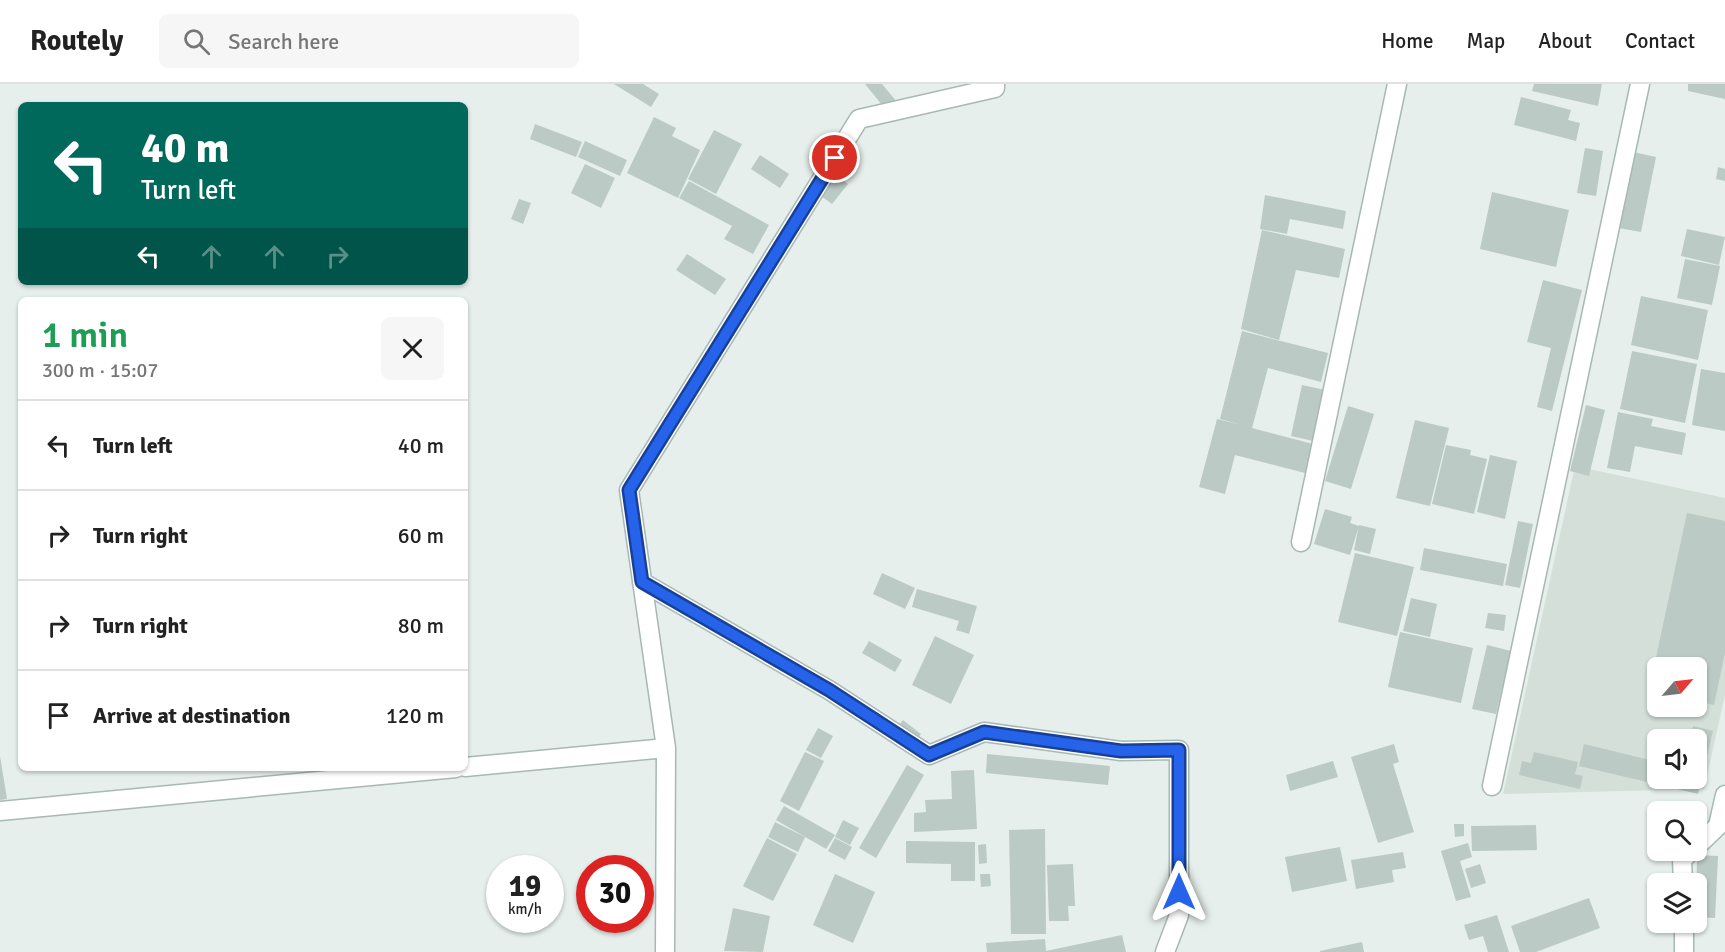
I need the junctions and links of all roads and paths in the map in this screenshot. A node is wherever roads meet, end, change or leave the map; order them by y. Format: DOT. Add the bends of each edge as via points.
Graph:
graph roads {
  1 [pos="994,84"];
  2 [pos="1396,84"];
  3 [pos="1640,84"];
  4 [pos="1301,542"];
  5 [pos="642,582"];
  6 [pos="666,748"];
  7 [pos="468,767"];
  8 [pos="424,771"];
  9 [pos="1492,786"];
  10 [pos="1725,795"];
  11 [pos="0,811"];
  12 [pos="1722,829"];
  13 [pos="1707,839"];
  14 [pos="1684,933"];
  15 [pos="665,952"];
  16 [pos="1165,952"];
  17 [pos="1684,952"];
  1 -- 5 [label="street" via="995,88 859,119 629,490"];
  2 -- 4 [label="street"];
  3 -- 9 [label="street"];
  5 -- 6 [label="street"];
  5 -- 16 [label="street" via="829,690 929,755 984,732 1121,751 1179,750 1179,915"];
  6 -- 7 [label="street"];
  6 -- 15 [label="street"];
  8 -- 11 [label="street"];
  10 -- 12 [label="street"];
  12 -- 13 [label="street"];
  14 -- 17 [label="street"];
}
